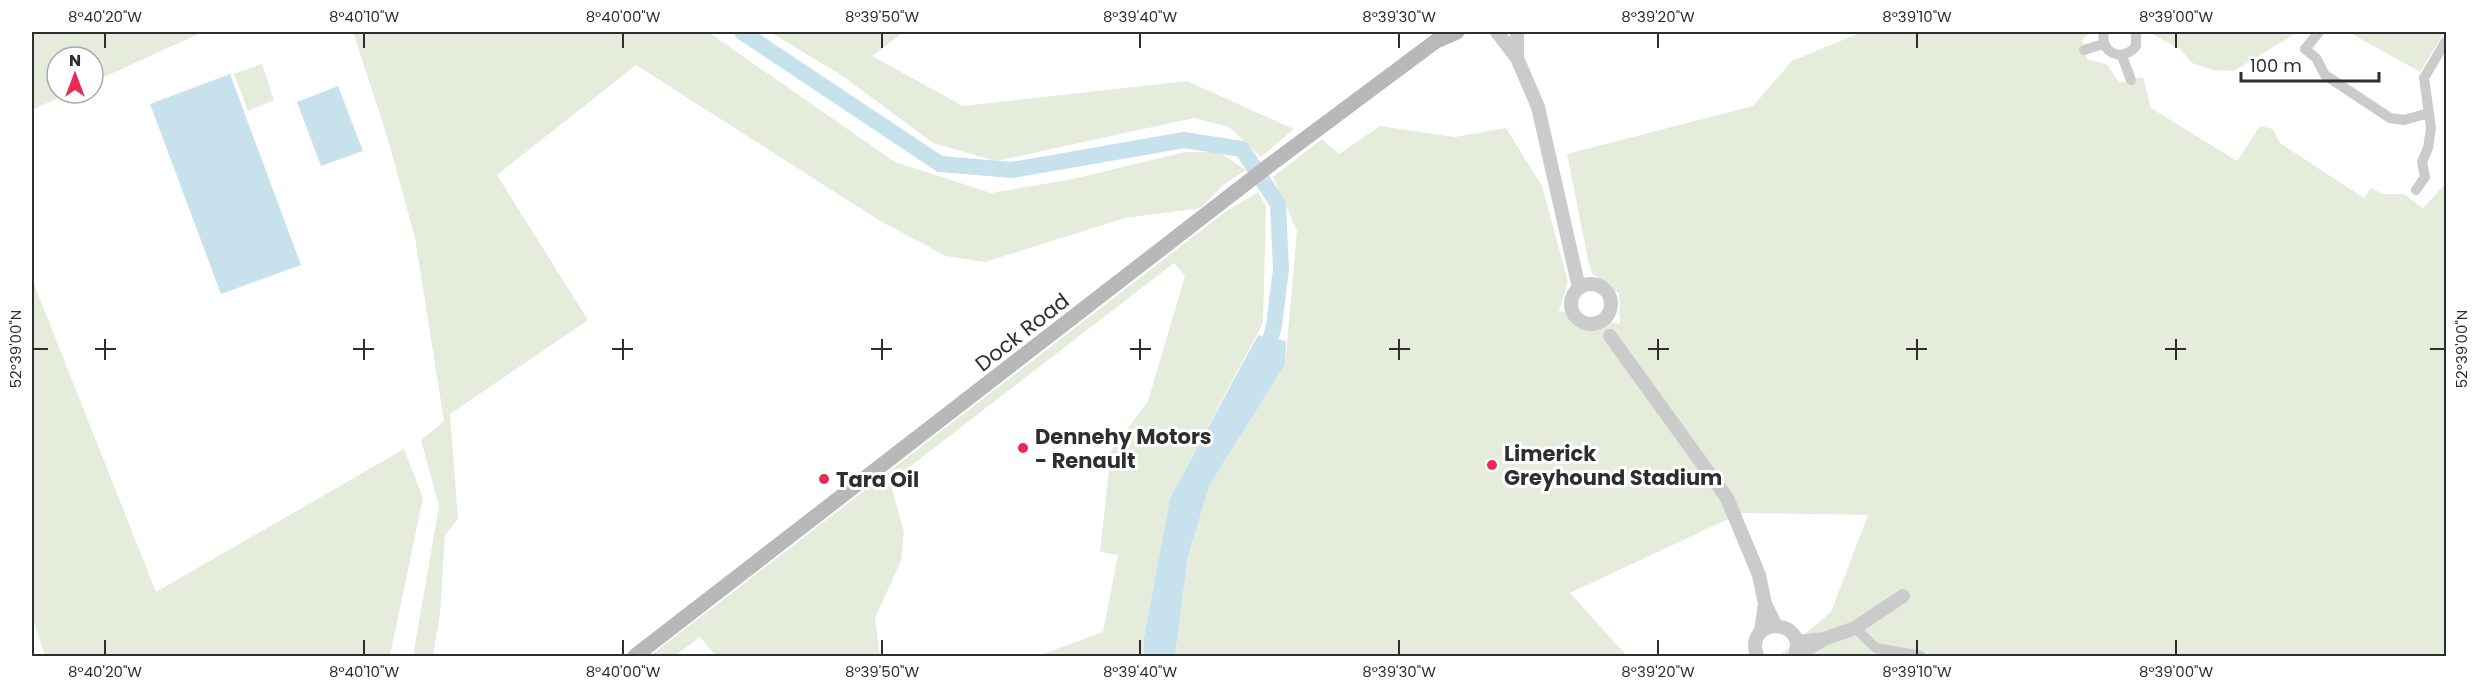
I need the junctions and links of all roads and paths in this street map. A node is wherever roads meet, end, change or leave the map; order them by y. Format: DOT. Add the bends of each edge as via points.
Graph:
graph roads {
  1 [pos="1457,32"];
  2 [pos="1497,32"];
  3 [pos="1517,32"];
  4 [pos="2104,32"];
  5 [pos="2319,32"];
  6 [pos="2139,34"];
  7 [pos="1438,36"];
  8 [pos="2446,41"];
  9 [pos="2103,44"];
  10 [pos="2084,50"];
  11 [pos="2122,56"];
  12 [pos="1517,58"];
  13 [pos="2130,80"];
  14 [pos="2429,112"];
  15 [pos="2416,190"];
  16 [pos="1586,286"];
  17 [pos="1610,310"];
  18 [pos="1592,324"];
  19 [pos="1610,336"];
  20 [pos="1903,596"];
  21 [pos="1764,604"];
  22 [pos="1776,626"];
  23 [pos="1855,628"];
  24 [pos="1761,632"];
  25 [pos="1796,651"];
  26 [pos="635,657"];
  27 [pos="1757,657"];
  28 [pos="1921,657"];
  1 -- 7 [label="main road, Dock Road"];
  2 -- 12 [label="street"];
  3 -- 12 [label="street"];
  4 -- 9 [label="street"];
  5 -- 14 [label="street" via="2305,49 2316,58 2325,75 2390,118 2404,120"];
  6 -- 11 [label="street" via="2132,50"];
  7 -- 26 [label="main road, Dock Road"];
  8 -- 14 [label="street" via="2424,78"];
  9 -- 10 [label="street"];
  9 -- 11 [label="street" via="2111,53"];
  11 -- 13 [label="street"];
  12 -- 16 [label="street" via="1538,107 1562,219"];
  14 -- 15 [label="street" via="2430,138 2422,162 2425,177"];
  16 -- 17 [label="street" via="1606,291"];
  16 -- 18 [label="street" via="1572,300 1573,312 1582,322"];
  17 -- 18 [label="street" via="1603,320"];
  17 -- 19 [label="street"];
  18 -- 19 [label="street"];
  19 -- 21 [label="street" via="1727,498 1759,575"];
  20 -- 23 [label="street"];
  21 -- 22 [label="street"];
  21 -- 24 [label="street"];
  22 -- 24 [label="street"];
  22 -- 25 [label="street" via="1789,630"];
  23 -- 25 [label="street"];
  23 -- 28 [label="street" via="1876,648"];
  24 -- 27 [label="street" via="1755,646"];
}
